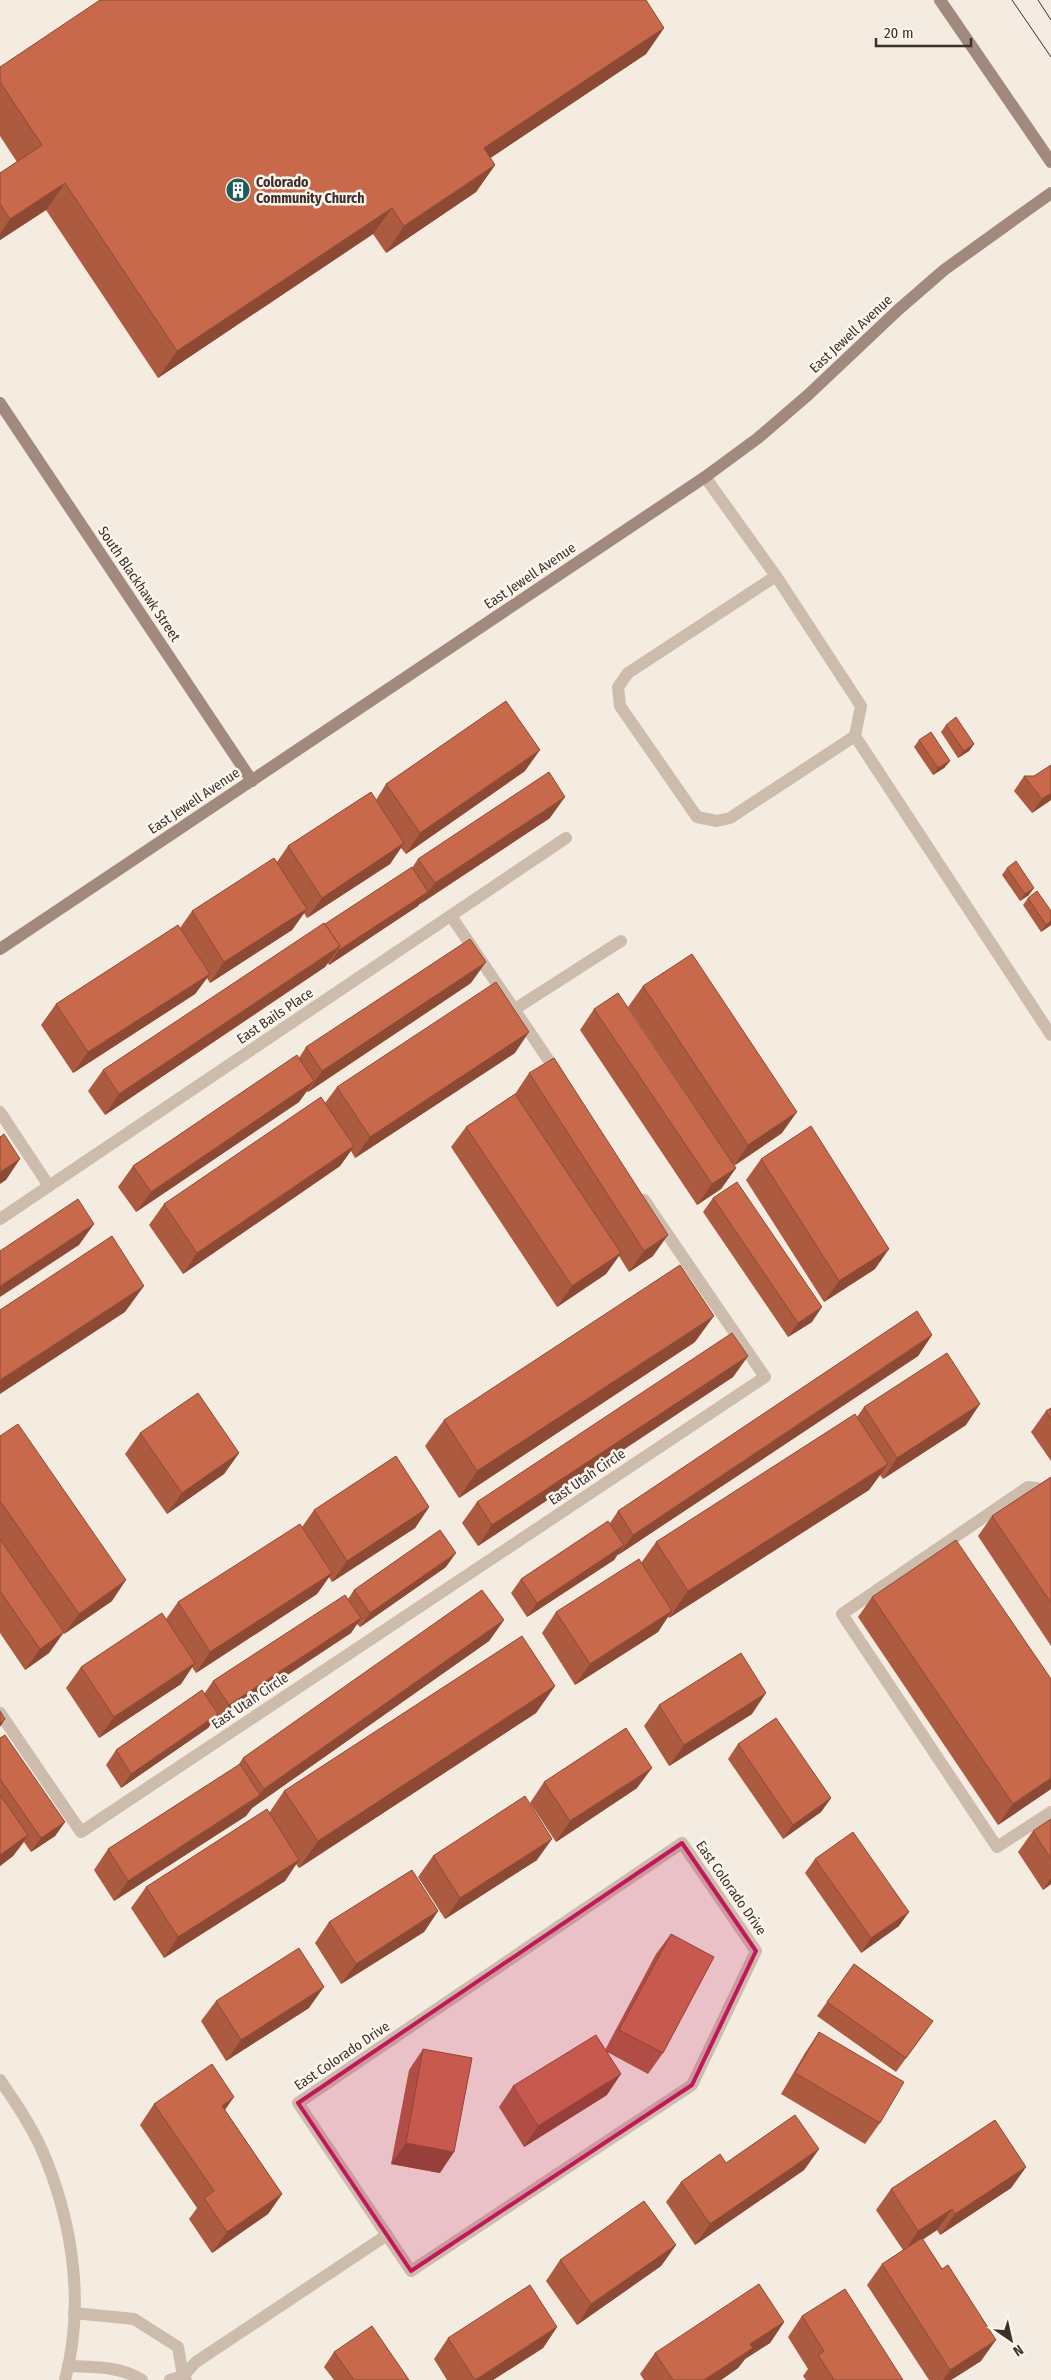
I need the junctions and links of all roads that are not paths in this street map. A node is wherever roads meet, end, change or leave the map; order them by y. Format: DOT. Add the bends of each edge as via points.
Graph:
graph roads {
  1 [pos="940,0"];
  2 [pos="1051,162"];
  3 [pos="1051,194"];
  4 [pos="0,403"];
  5 [pos="705,477"];
  6 [pos="776,576"];
  7 [pos="855,736"];
  8 [pos="252,780"];
  9 [pos="566,838"];
  10 [pos="451,916"];
  11 [pos="621,941"];
  12 [pos="0,949"];
  13 [pos="514,1010"];
  14 [pos="1051,1035"];
  15 [pos="565,1083"];
  16 [pos="0,1112"];
  17 [pos="49,1186"];
  18 [pos="637,1189"];
  19 [pos="0,1219"];
  20 [pos="1051,1490"];
  21 [pos="0,1713"];
  22 [pos="1051,1812"];
  23 [pos="0,2080"];
  24 [pos="387,2235"];
  25 [pos="74,2313"];
  26 [pos="68,2366"];
  27 [pos="185,2378"];
  28 [pos="64,2380"];
  29 [pos="142,2380"];
  30 [pos="170,2380"];
  1 -- 2 [label="street"];
  3 -- 5 [label="street, East Jewell Avenue" via="944,270 808,395"];
  4 -- 8 [label="street, South Blackhawk Street"];
  5 -- 6 [label="street"];
  5 -- 8 [label="street, East Jewell Avenue"];
  6 -- 7 [label="street" via="861,706"];
  6 -- 7 [label="street" via="628,672 618,687 620,706 697,817 717,821 730,818"];
  7 -- 14 [label="street"];
  8 -- 12 [label="street, East Jewell Avenue"];
  9 -- 10 [label="street, East Bails Place"];
  10 -- 13 [label="street"];
  10 -- 17 [label="street, East Bails Place"];
  11 -- 13 [label="street"];
  13 -- 15 [label="street"];
  16 -- 17 [label="street"];
  17 -- 19 [label="street, East Bails Place"];
  18 -- 21 [label="street, East Utah Circle" via="765,1377 81,1832"];
  20 -- 22 [label="street" via="1028,1487 956,1542 842,1614 997,1847"];
  23 -- 25 [label="street" via="21,2111 47,2162 64,2215 72,2252"];
  24 -- 24 [label="street, East Colorado Drive" via="411,2272 692,2085 756,1951 682,1843 298,2102"];
  24 -- 27 [label="street" via="196,2362"];
  25 -- 26 [label="street"];
  25 -- 27 [label="street" via="134,2319 178,2347"];
  26 -- 28 [label="street"];
  26 -- 29 [label="street" via="114,2369"];
  27 -- 30 [label="street"];
}
